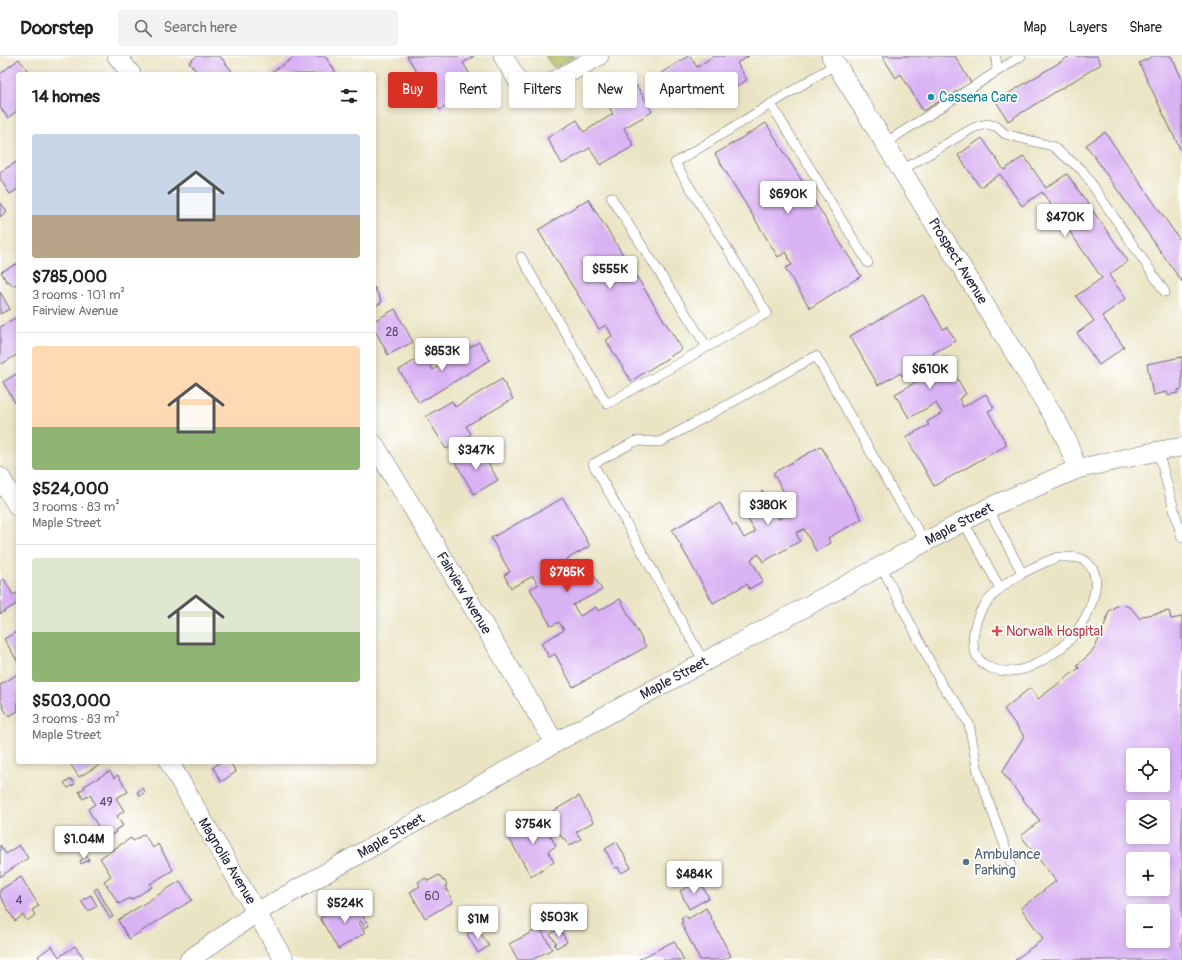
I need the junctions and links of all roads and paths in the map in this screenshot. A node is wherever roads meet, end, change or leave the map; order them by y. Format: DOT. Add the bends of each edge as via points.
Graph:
graph roads {
  1 [pos="117,56"];
  2 [pos="503,56"];
  3 [pos="599,56"];
  4 [pos="996,56"];
  5 [pos="1021,56"];
  6 [pos="833,60"];
  7 [pos="997,71"];
  8 [pos="129,72"];
  9 [pos="771,104"];
  10 [pos="885,142"];
  11 [pos="902,170"];
  12 [pos="611,198"];
  13 [pos="521,257"];
  14 [pos="868,263"];
  15 [pos="1165,292"];
  16 [pos="707,347"];
  17 [pos="376,447"];
  18 [pos="1182,447"];
  19 [pos="1158,451"];
  20 [pos="1077,469"];
  21 [pos="0,477"];
  22 [pos="16,504"];
  23 [pos="988,508"];
  24 [pos="963,521"];
  25 [pos="1181,535"];
  26 [pos="926,542"];
  27 [pos="881,566"];
  28 [pos="1022,573"];
  29 [pos="1000,588"];
  30 [pos="704,662"];
  31 [pos="555,743"];
  32 [pos="169,764"];
  33 [pos="1011,863"];
  34 [pos="257,912"];
  35 [pos="189,960"];
  36 [pos="284,960"];
  1 -- 8 [label="street"];
  2 -- 3 [label="street" via="527,96"];
  4 -- 7 [label="lane"];
  5 -- 7 [label="lane"];
  6 -- 9 [label="lane"];
  6 -- 10 [label="street, Prospect Avenue"];
  7 -- 10 [label="lane"];
  9 -- 14 [label="lane"];
  9 -- 16 [label="lane" via="675,163 767,313"];
  10 -- 11 [label="street, Prospect Avenue"];
  11 -- 15 [label="lane" via="973,128 986,124 996,126 1005,134 1052,146 1082,170"];
  11 -- 20 [label="street, Prospect Avenue" via="1059,425"];
  12 -- 16 [label="lane"];
  13 -- 16 [label="lane" via="607,404"];
  17 -- 31 [label="street, Fairview Avenue"];
  18 -- 19 [label="street, Maple Street"];
  19 -- 20 [label="street, Maple Street"];
  19 -- 25 [label="lane"];
  20 -- 23 [label="street, Maple Street"];
  21 -- 22 [label="street"];
  23 -- 24 [label="street, Maple Street"];
  23 -- 28 [label="lane"];
  24 -- 26 [label="street, Maple Street"];
  24 -- 29 [label="lane"];
  26 -- 27 [label="street, Maple Street"];
  26 -- 30 [label="lane" via="895,496 816,356 660,442 636,441 593,464"];
  27 -- 30 [label="street, Maple Street"];
  27 -- 33 [label="lane" via="940,681 969,724 978,772"];
  28 -- 29 [label="lane"];
  28 -- 29 [label="lane" via="1058,557 1074,557 1083,560 1096,576 1092,603 1076,633 1048,658 1029,668 1010,672 990,668 975,652 972,642 979,614"];
  30 -- 31 [label="street, Maple Street"];
  31 -- 34 [label="street, Maple Street"];
  32 -- 34 [label="street, Magnolia Avenue"];
  34 -- 35 [label="street, Maple Street"];
  34 -- 36 [label="street, Magnolia Avenue"];
}
